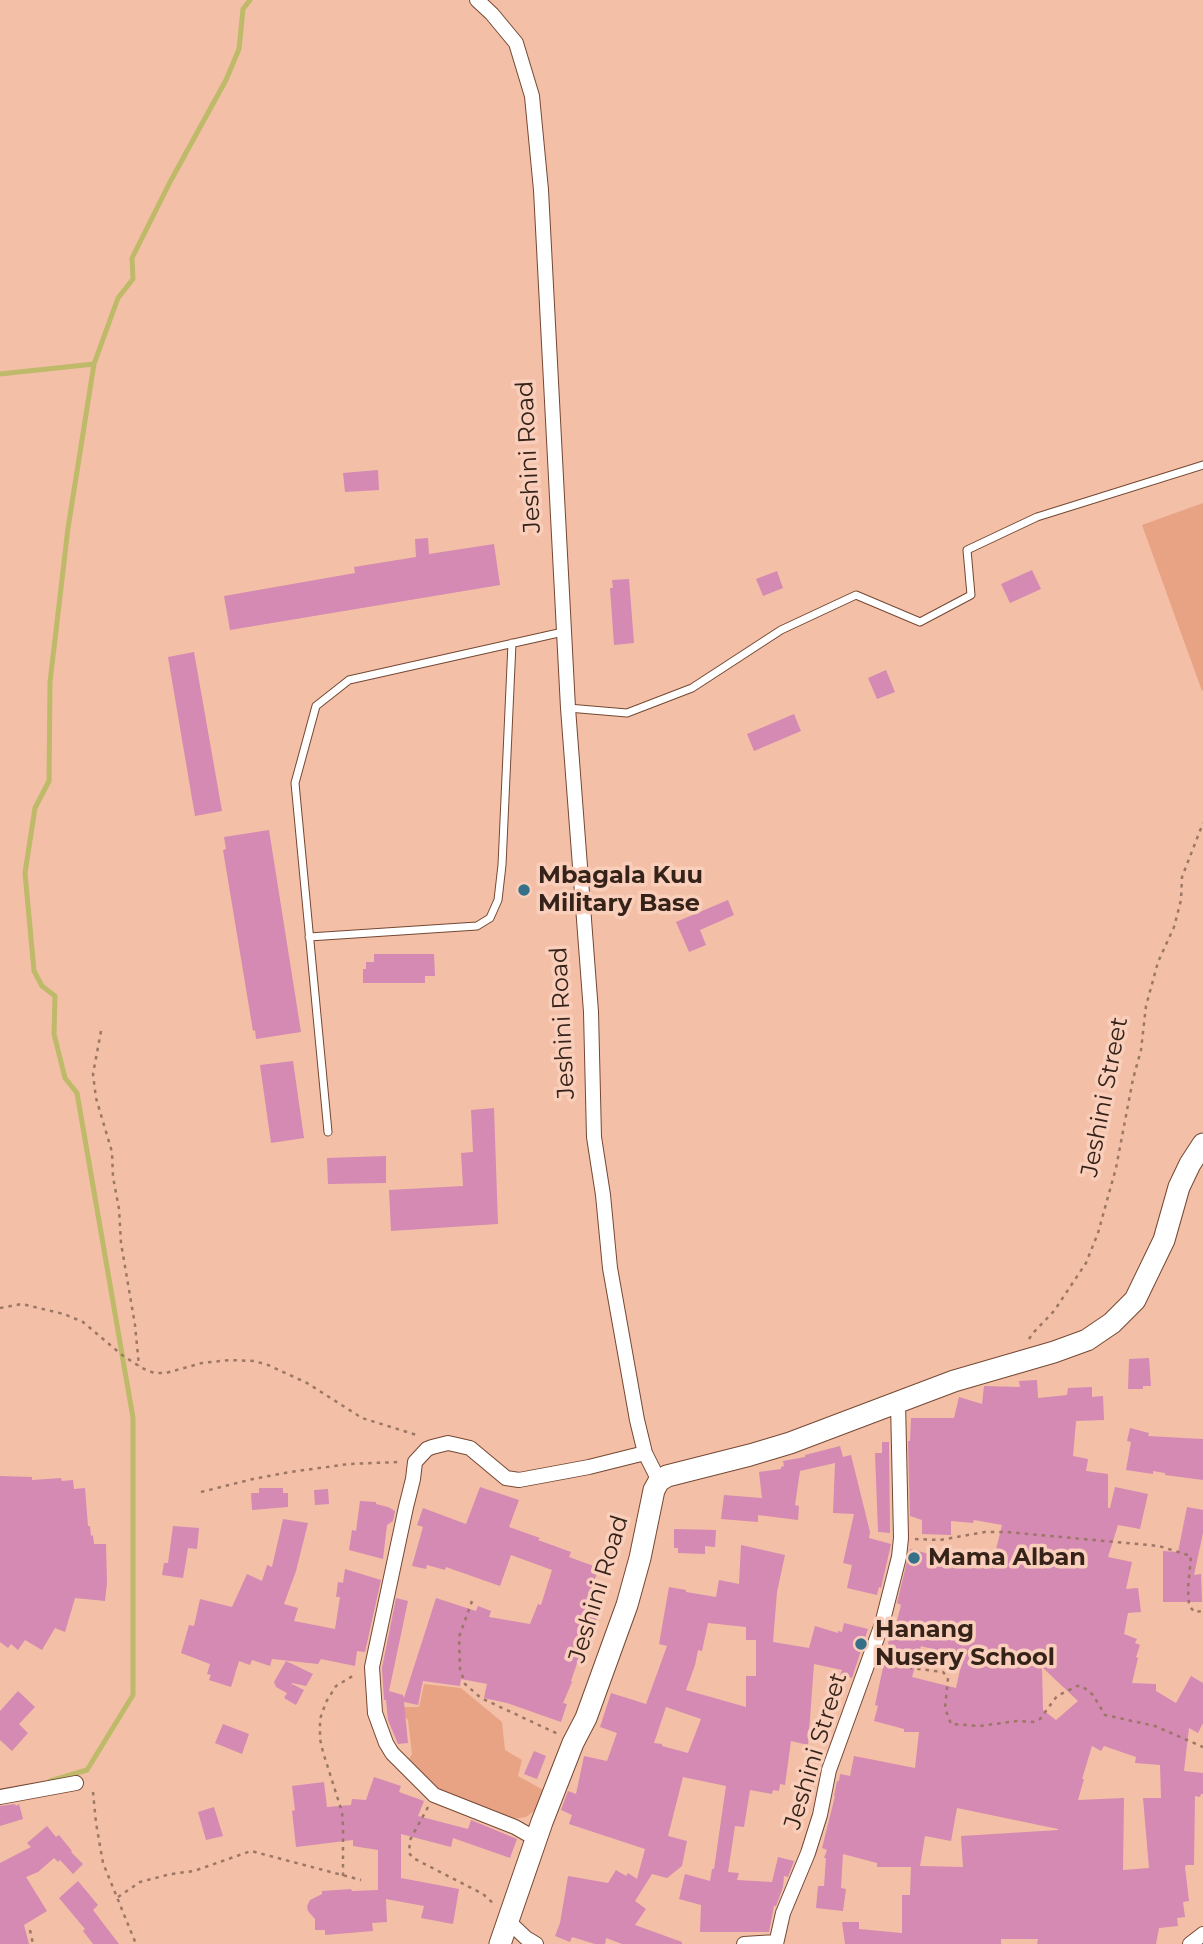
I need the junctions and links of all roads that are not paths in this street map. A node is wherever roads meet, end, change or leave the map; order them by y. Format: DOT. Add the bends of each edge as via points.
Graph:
graph roads {
  1 [pos="477,0"];
  2 [pos="1203,466"];
  3 [pos="564,631"];
  4 [pos="512,643"];
  5 [pos="568,708"];
  6 [pos="309,937"];
  7 [pos="328,1132"];
  8 [pos="1203,1144"];
  9 [pos="898,1402"];
  10 [pos="645,1453"];
  11 [pos="659,1481"];
  12 [pos="76,1783"];
  13 [pos="0,1797"];
  14 [pos="536,1839"];
  15 [pos="507,1920"];
  16 [pos="1203,1934"];
  17 [pos="776,1943"];
  18 [pos="500,1944"];
  19 [pos="536,1944"];
  20 [pos="744,1944"];
  21 [pos="1190,1944"];
  1 -- 3 [label="street, Jeshini Road" via="516,43 532,96 542,204"];
  2 -- 5 [label="lane" via="1037,517 967,550 971,595 920,622 856,595 781,631 692,688 627,713"];
  3 -- 4 [label="lane"];
  3 -- 5 [label="street, Jeshini Road"];
  4 -- 6 [label="lane" via="349,680 316,706 295,783"];
  4 -- 6 [label="lane" via="502,865 498,900 490,918 477,926"];
  5 -- 10 [label="street, Jeshini Road" via="591,1012 594,1137 610,1268"];
  6 -- 7 [label="lane"];
  8 -- 9 [label="street" via="1179,1187 1164,1240 1135,1300 1112,1323 1087,1340"];
  9 -- 11 [label="street" via="790,1443"];
  9 -- 17 [label="street, Jeshini Street" via="899,1558 882,1624 829,1770 820,1815"];
  10 -- 11 [label="street, Jeshini Road"];
  10 -- 14 [label="street" via="519,1480 506,1478 470,1448 448,1443 427,1450 415,1462 372,1667 373,1705 392,1753 434,1795"];
  11 -- 14 [label="street, Jeshini Road" via="627,1605"];
  12 -- 13 [label="street"];
  14 -- 15 [label="street, Jeshini Road"];
  15 -- 18 [label="street, Jeshini Road"];
  15 -- 19 [label="street"];
  16 -- 21 [label="street"];
  17 -- 20 [label="street"];
}
